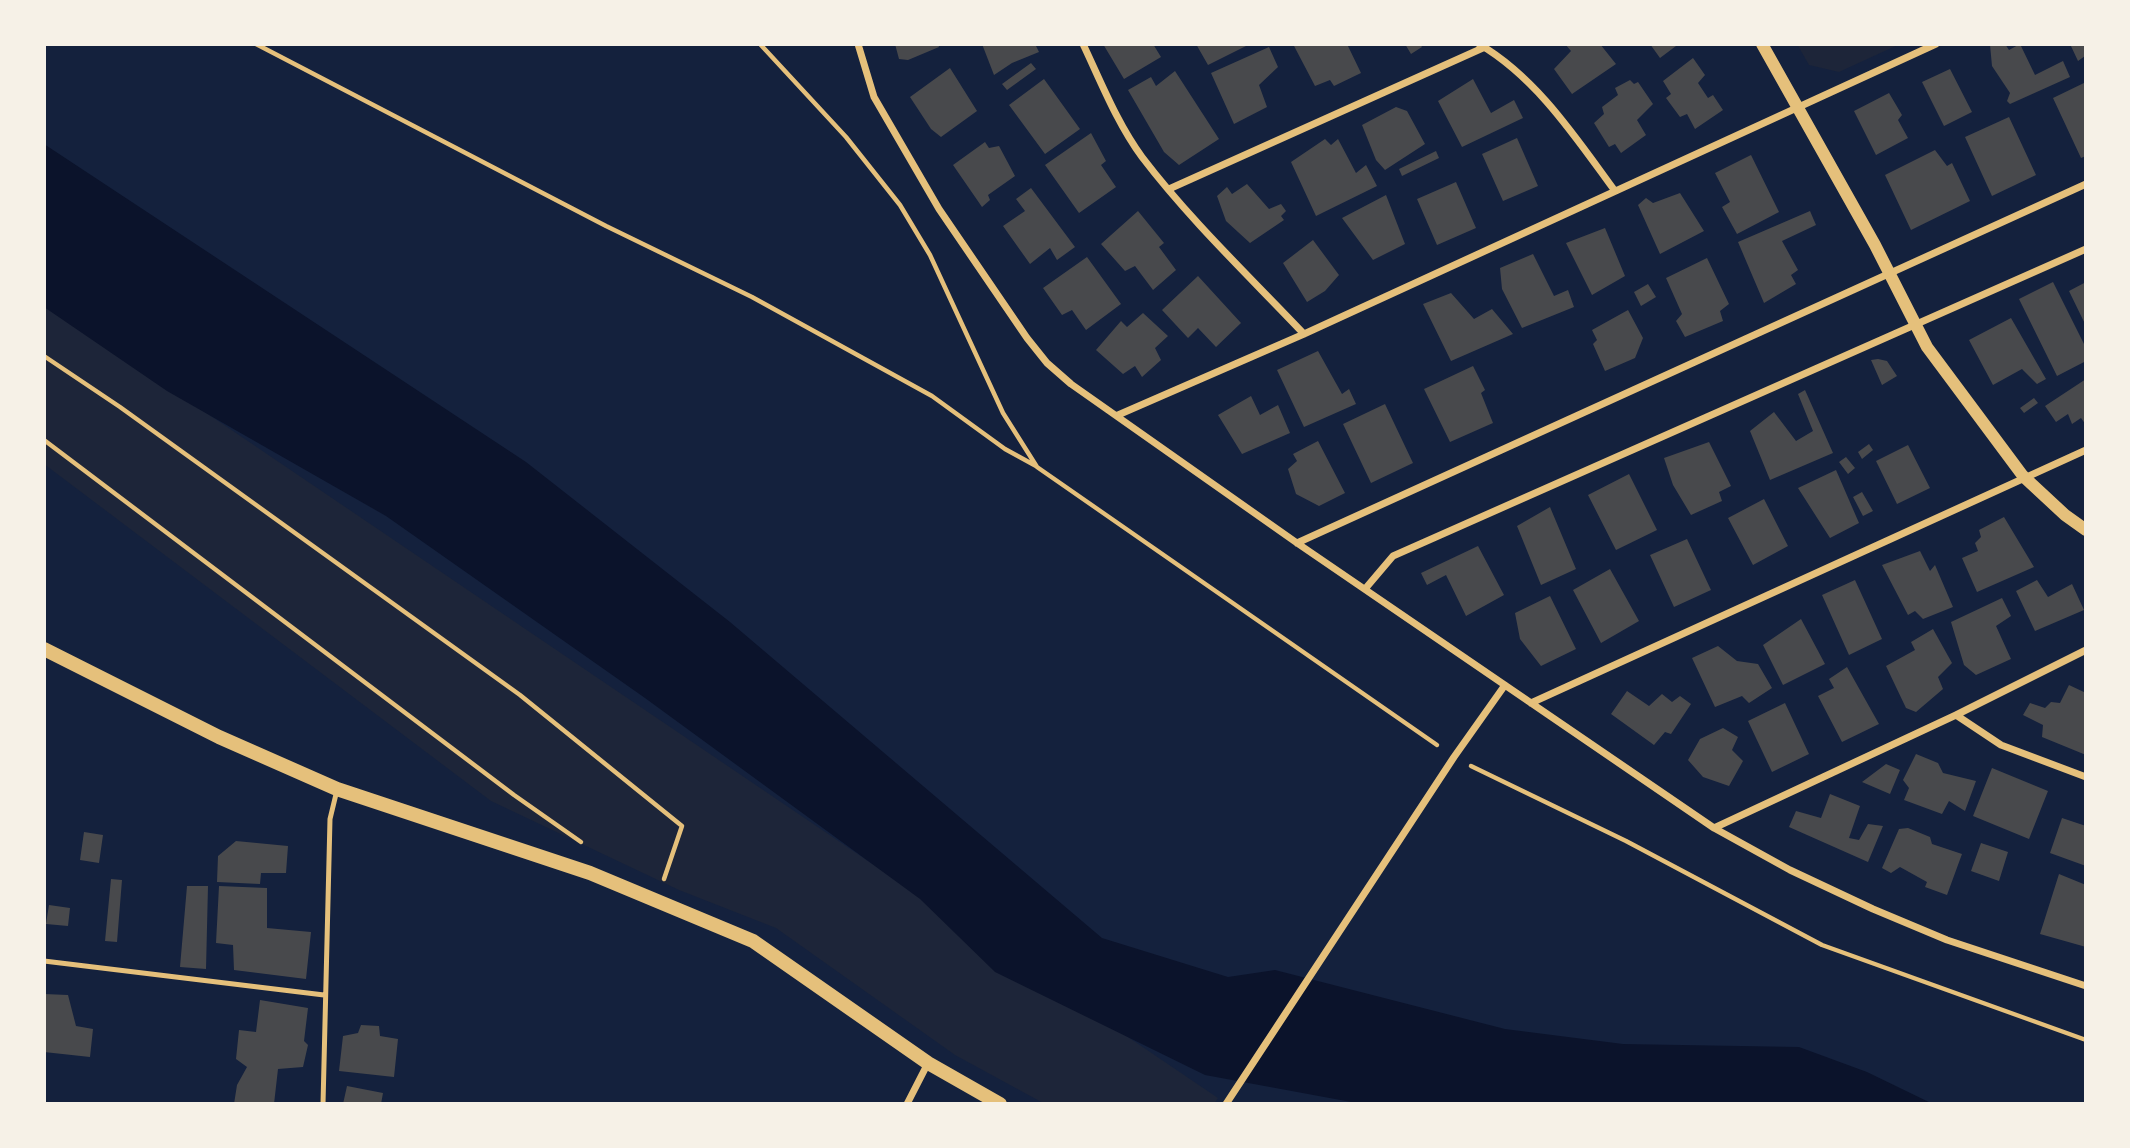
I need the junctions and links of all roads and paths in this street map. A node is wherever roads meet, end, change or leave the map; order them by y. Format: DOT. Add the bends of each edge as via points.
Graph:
graph roads {
  1 [pos="256,44"];
  2 [pos="760,44"];
  3 [pos="858,44"];
  4 [pos="1083,44"];
  5 [pos="1762,44"];
  6 [pos="1936,44"];
  7 [pos="1482,45"];
  8 [pos="1800,107"];
  9 [pos="2086,184"];
  10 [pos="1169,189"];
  11 [pos="1615,191"];
  12 [pos="2086,249"];
  13 [pos="1891,275"];
  14 [pos="1915,325"];
  15 [pos="1304,334"];
  16 [pos="44,356"];
  17 [pos="1118,415"];
  18 [pos="44,440"];
  19 [pos="2086,450"];
  20 [pos="1037,467"];
  21 [pos="2023,476"];
  22 [pos="2086,530"];
  23 [pos="1297,543"];
  24 [pos="1366,589"];
  25 [pos="44,649"];
  26 [pos="2086,650"];
  27 [pos="1505,685"];
  28 [pos="1531,704"];
  29 [pos="1956,715"];
  30 [pos="1454,757"];
  31 [pos="2086,776"];
  32 [pos="337,789"];
  33 [pos="1714,828"];
  34 [pos="589,848"];
  35 [pos="663,883"];
  36 [pos="44,961"];
  37 [pos="2086,986"];
  38 [pos="324,995"];
  39 [pos="2086,1040"];
  40 [pos="928,1063"];
  41 [pos="323,1104"];
  42 [pos="906,1104"];
  43 [pos="1000,1104"];
  44 [pos="1226,1104"];
  1 -- 20 [label="path" via="764,303 932,396"];
  2 -- 20 [label="path" via="846,137 900,205 930,255 1003,413"];
  3 -- 17 [label="street" via="874,97 895,136 1027,338 1047,363"];
  4 -- 10 [label="street" via="1119,121"];
  5 -- 8 [label="street"];
  6 -- 8 [label="street"];
  7 -- 10 [label="street"];
  7 -- 11 [label="street" via="1558,114"];
  8 -- 11 [label="street"];
  8 -- 13 [label="street"];
  9 -- 13 [label="street"];
  10 -- 15 [label="street"];
  11 -- 15 [label="street"];
  12 -- 14 [label="street"];
  13 -- 14 [label="street"];
  13 -- 23 [label="street"];
  14 -- 21 [label="street"];
  14 -- 24 [label="street" via="1393,556"];
  15 -- 17 [label="street"];
  16 -- 35 [label="path" via="520,695 682,826"];
  17 -- 23 [label="street"];
  18 -- 34 [label="path"];
  19 -- 21 [label="street"];
  20 -- 30 [label="path"];
  21 -- 22 [label="street"];
  21 -- 28 [label="street"];
  23 -- 24 [label="street"];
  24 -- 27 [label="street"];
  25 -- 32 [label="main road" via="219,737"];
  26 -- 29 [label="street"];
  27 -- 28 [label="street"];
  27 -- 30 [label="street"];
  28 -- 33 [label="street"];
  29 -- 31 [label="street" via="2001,745"];
  29 -- 33 [label="street"];
  30 -- 39 [label="path" via="1822,945"];
  30 -- 44 [label="street"];
  32 -- 38 [label="lane" via="330,819"];
  32 -- 40 [label="main road" via="590,873 753,941"];
  33 -- 37 [label="street" via="1790,870 1947,940"];
  36 -- 38 [label="lane"];
  38 -- 41 [label="lane"];
  40 -- 42 [label="street"];
  40 -- 43 [label="main road"];
}
